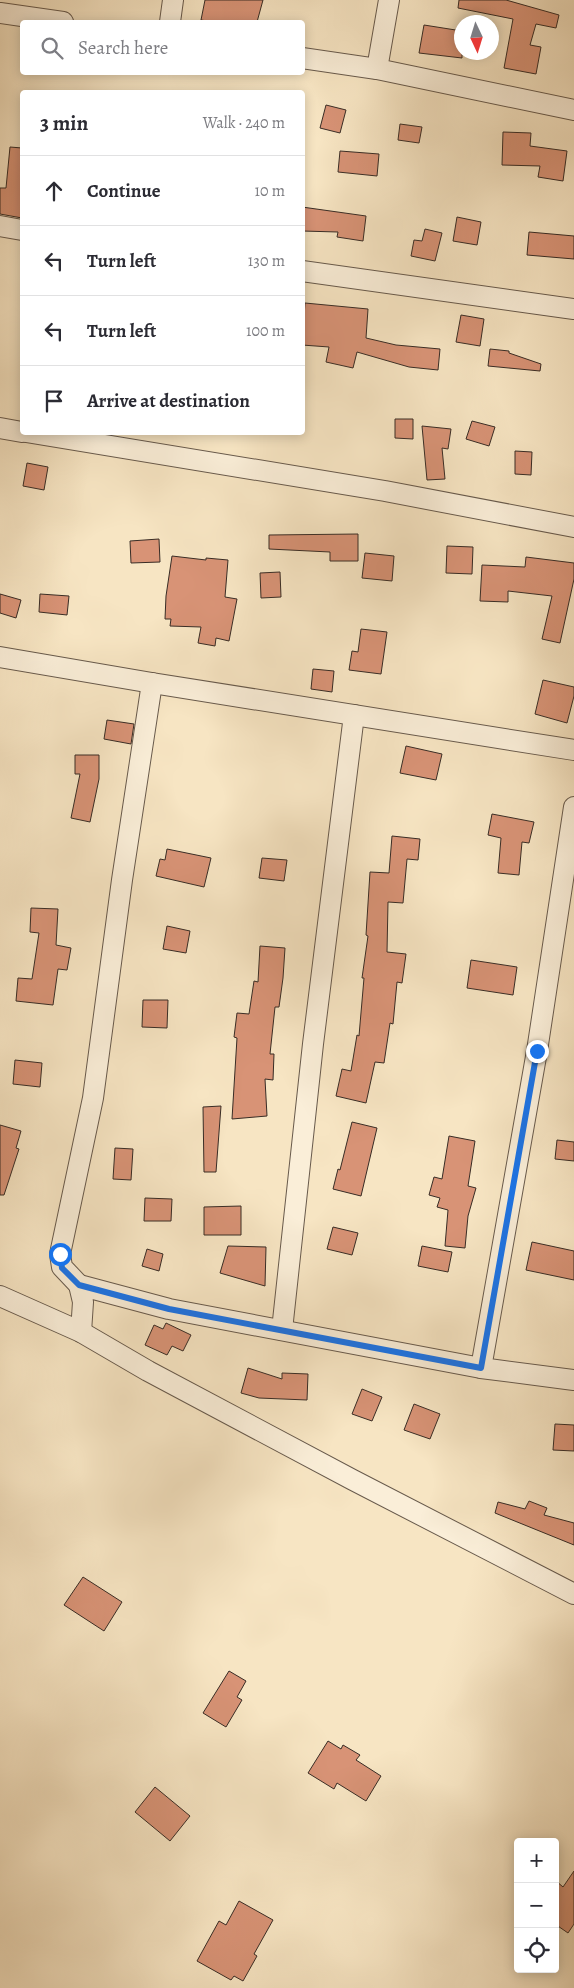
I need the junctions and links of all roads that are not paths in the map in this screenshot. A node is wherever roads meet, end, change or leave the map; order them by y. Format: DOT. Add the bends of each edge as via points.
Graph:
graph roads {
  1 [pos="173,0"];
  2 [pos="389,0"];
  3 [pos="0,13"];
  4 [pos="49,20"];
  5 [pos="170,20"];
  6 [pos="305,58"];
  7 [pos="377,69"];
  8 [pos="574,110"];
  9 [pos="0,226"];
  10 [pos="20,230"];
  11 [pos="305,271"];
  12 [pos="574,309"];
  13 [pos="0,428"];
  14 [pos="20,431"];
  15 [pos="42,435"];
  16 [pos="574,527"];
  17 [pos="0,657"];
  18 [pos="152,684"];
  19 [pos="354,715"];
  20 [pos="574,750"];
  21 [pos="574,807"];
  22 [pos="79,1285"];
  23 [pos="0,1296"];
  24 [pos="282,1330"];
  25 [pos="81,1332"];
  26 [pos="481,1368"];
  27 [pos="574,1380"];
  28 [pos="574,1594"];
  1 -- 5 [label="street"];
  2 -- 7 [label="street"];
  3 -- 4 [label="street"];
  6 -- 7 [label="street"];
  7 -- 8 [label="street"];
  9 -- 10 [label="street"];
  11 -- 12 [label="street"];
  13 -- 14 [label="street"];
  15 -- 16 [label="street" via="384,491"];
  17 -- 18 [label="street"];
  18 -- 19 [label="street"];
  18 -- 22 [label="street" via="122,880 94,1098 60,1254 62,1268"];
  19 -- 20 [label="street"];
  19 -- 24 [label="street" via="314,1034"];
  21 -- 26 [label="street" via="537,1051"];
  22 -- 24 [label="street" via="169,1309"];
  22 -- 25 [label="street" via="83,1302"];
  23 -- 25 [label="street"];
  24 -- 26 [label="street"];
  25 -- 28 [label="street" via="344,1476"];
  26 -- 27 [label="street"];
}
